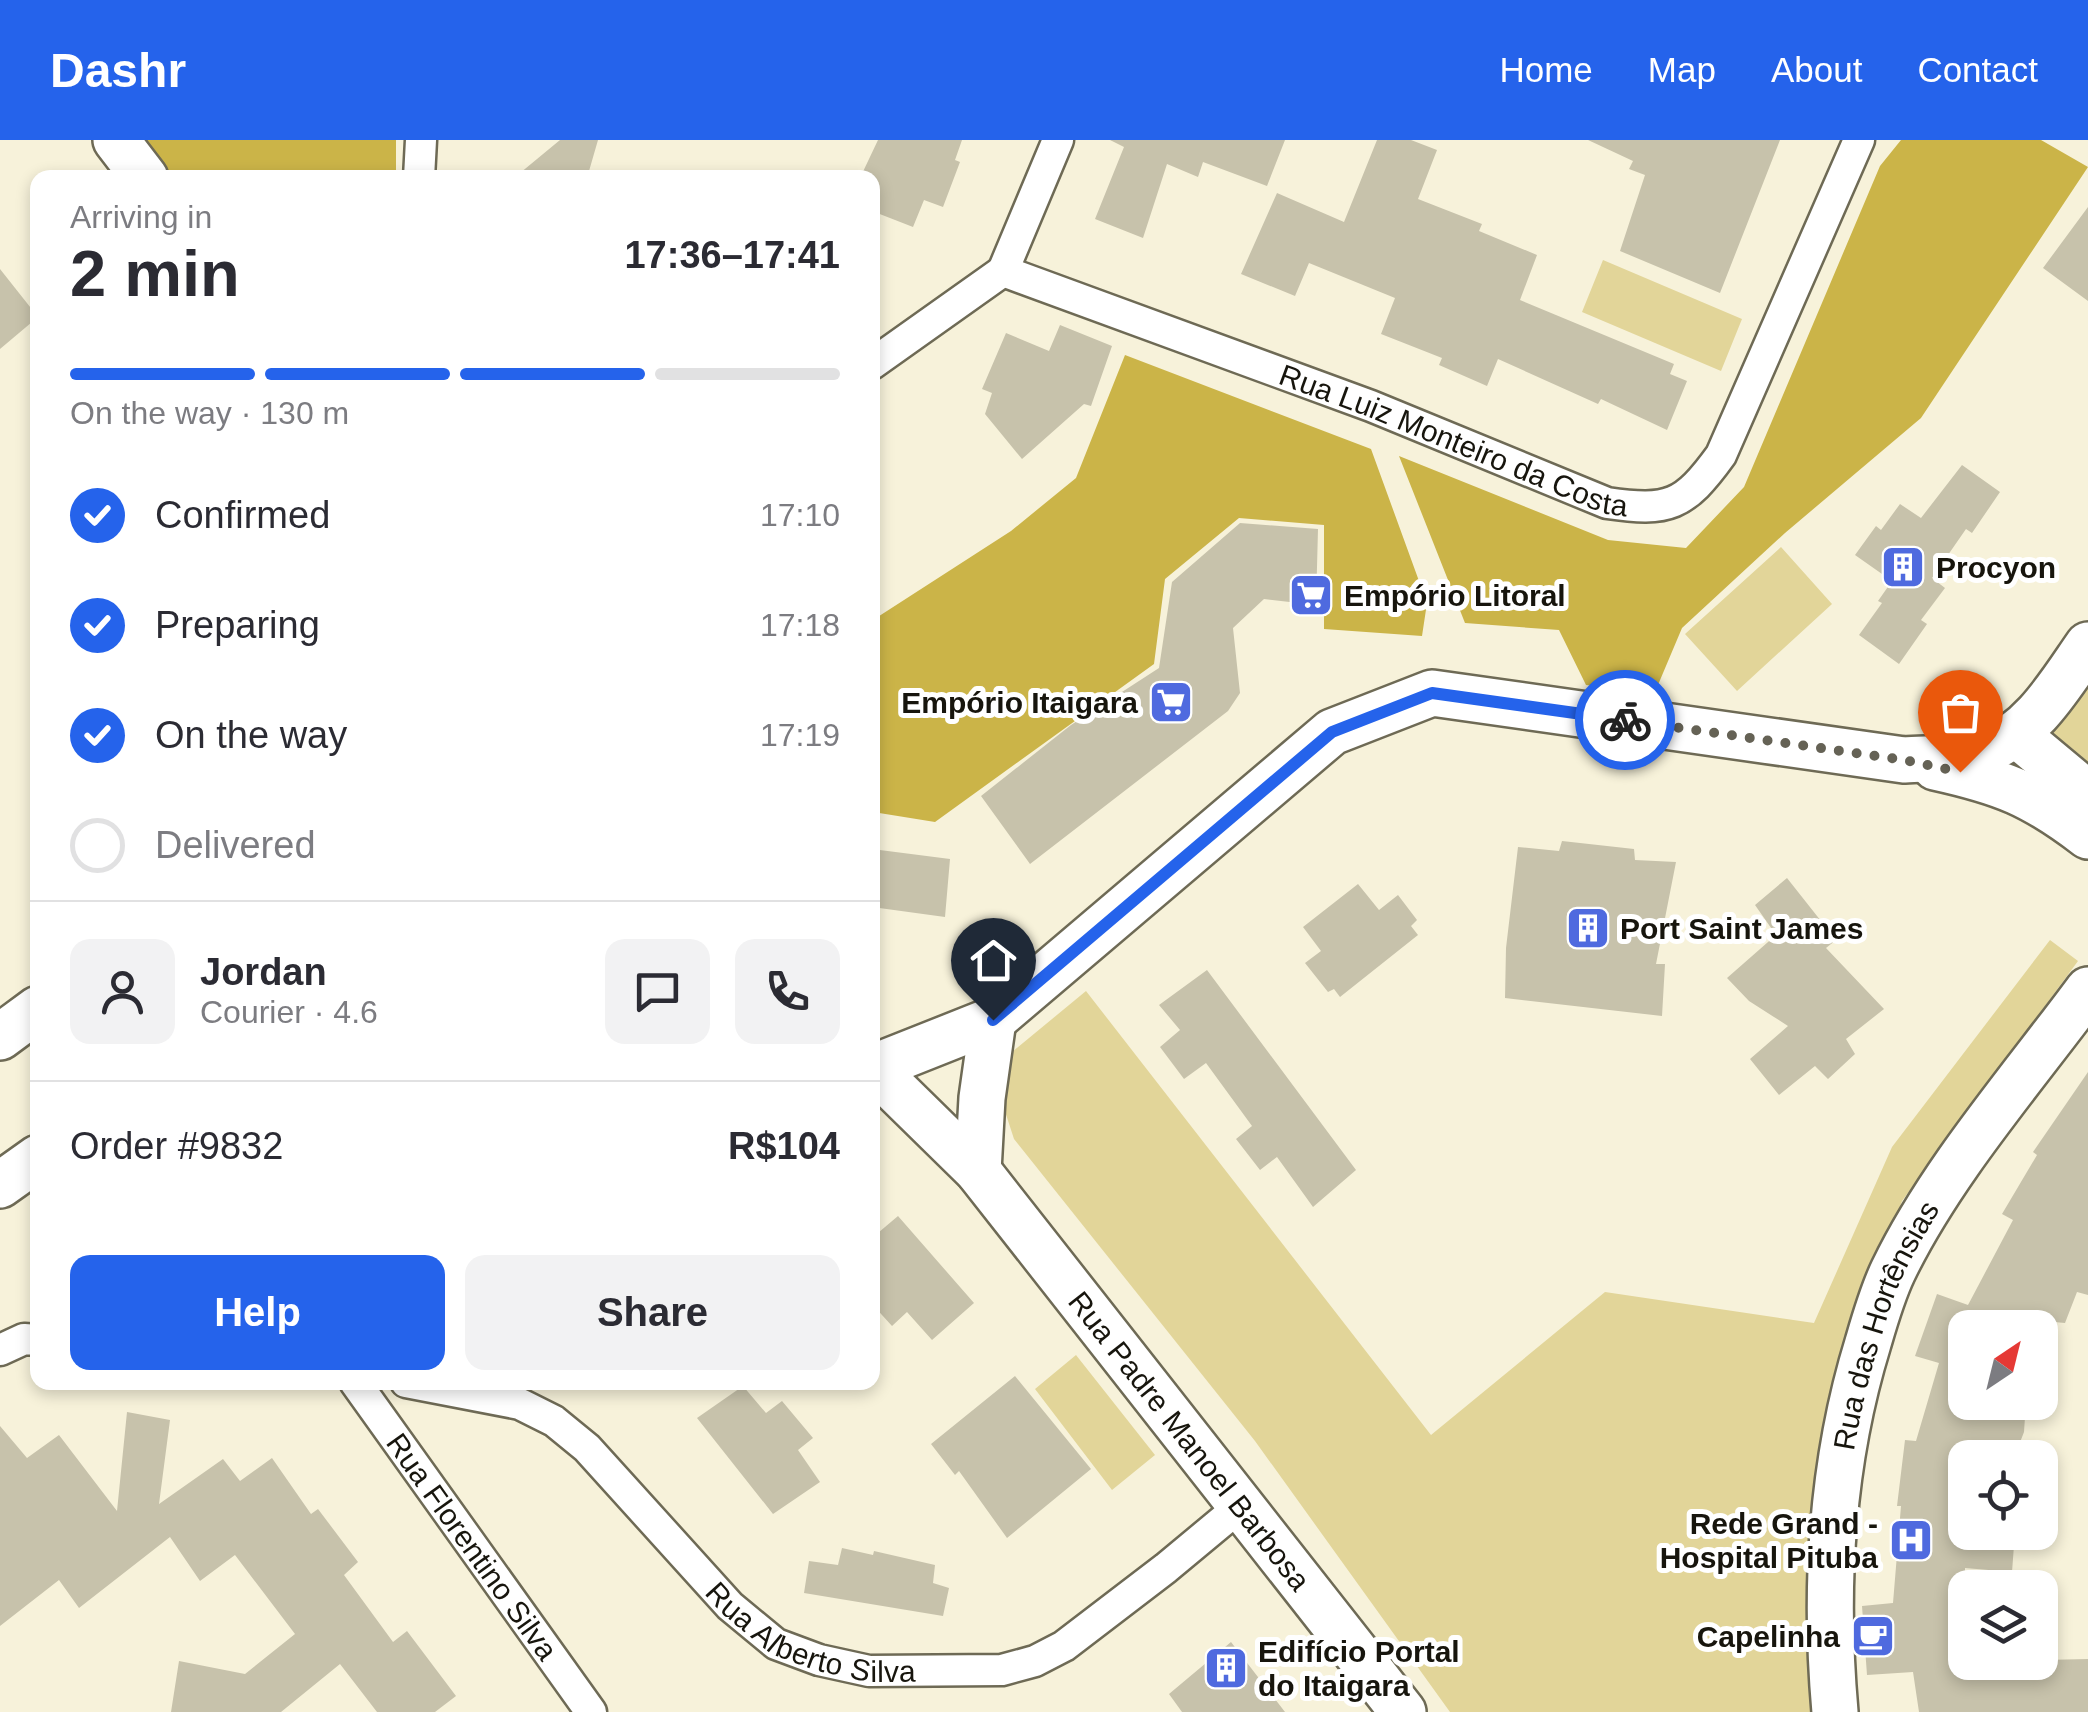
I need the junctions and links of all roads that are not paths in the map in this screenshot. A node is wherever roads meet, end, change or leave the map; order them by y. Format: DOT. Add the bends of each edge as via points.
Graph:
graph roads {
  1 [pos="116,140"];
  2 [pos="421,140"];
  3 [pos="1058,140"];
  4 [pos="1859,140"];
  5 [pos="140,170"];
  6 [pos="419,170"];
  7 [pos="1003,271"];
  8 [pos="880,358"];
  9 [pos="2088,645"];
  10 [pos="2016,734"];
  11 [pos="1904,760"];
  12 [pos="2088,794"];
  13 [pos="2088,836"];
  14 [pos="2088,990"];
  15 [pos="30,1016"];
  16 [pos="993,1020"];
  17 [pos="0,1037"];
  18 [pos="880,1065"];
  19 [pos="880,1075"];
  20 [pos="30,1164"];
  21 [pos="978,1171"];
  22 [pos="0,1185"];
  23 [pos="30,1339"];
  24 [pos="0,1350"];
  25 [pos="360,1390"];
  26 [pos="447,1390"];
  27 [pos="1242,1504"];
  28 [pos="591,1712"];
  29 [pos="1403,1712"];
  30 [pos="1835,1712"];
  1 -- 5 [label="street"];
  2 -- 6 [label="street"];
  3 -- 7 [label="street"];
  4 -- 7 [label="street, Rua Luiz Monteiro da Costa" via="1720,456 1697,488 1646,509 1608,503 1371,406"];
  7 -- 8 [label="street"];
  9 -- 10 [label="street" via="2046,705"];
  10 -- 11 [label="street" via="1983,752"];
  10 -- 12 [label="street"];
  11 -- 13 [label="street" via="2027,794"];
  11 -- 16 [label="street" via="1432,693 1332,732"];
  14 -- 30 [label="street, Rua das Hortênsias" via="1965,1156 1892,1274 1850,1402 1838,1473 1830,1577"];
  15 -- 17 [label="street"];
  16 -- 18 [label="street"];
  16 -- 21 [label="street"];
  19 -- 21 [label="street, Rua Padre Manoel Barbosa"];
  20 -- 22 [label="street"];
  21 -- 27 [label="street, Rua Padre Manoel Barbosa"];
  23 -- 24 [label="street"];
  25 -- 28 [label="street, Rua Florentino Silva"];
  26 -- 27 [label="street, Rua Alberto Silva" via="520,1404 554,1421 588,1448 730,1606 776,1644 869,1672 1002,1670 1035,1661 1064,1646"];
  27 -- 29 [label="street, Rua Padre Manoel Barbosa"];
}
